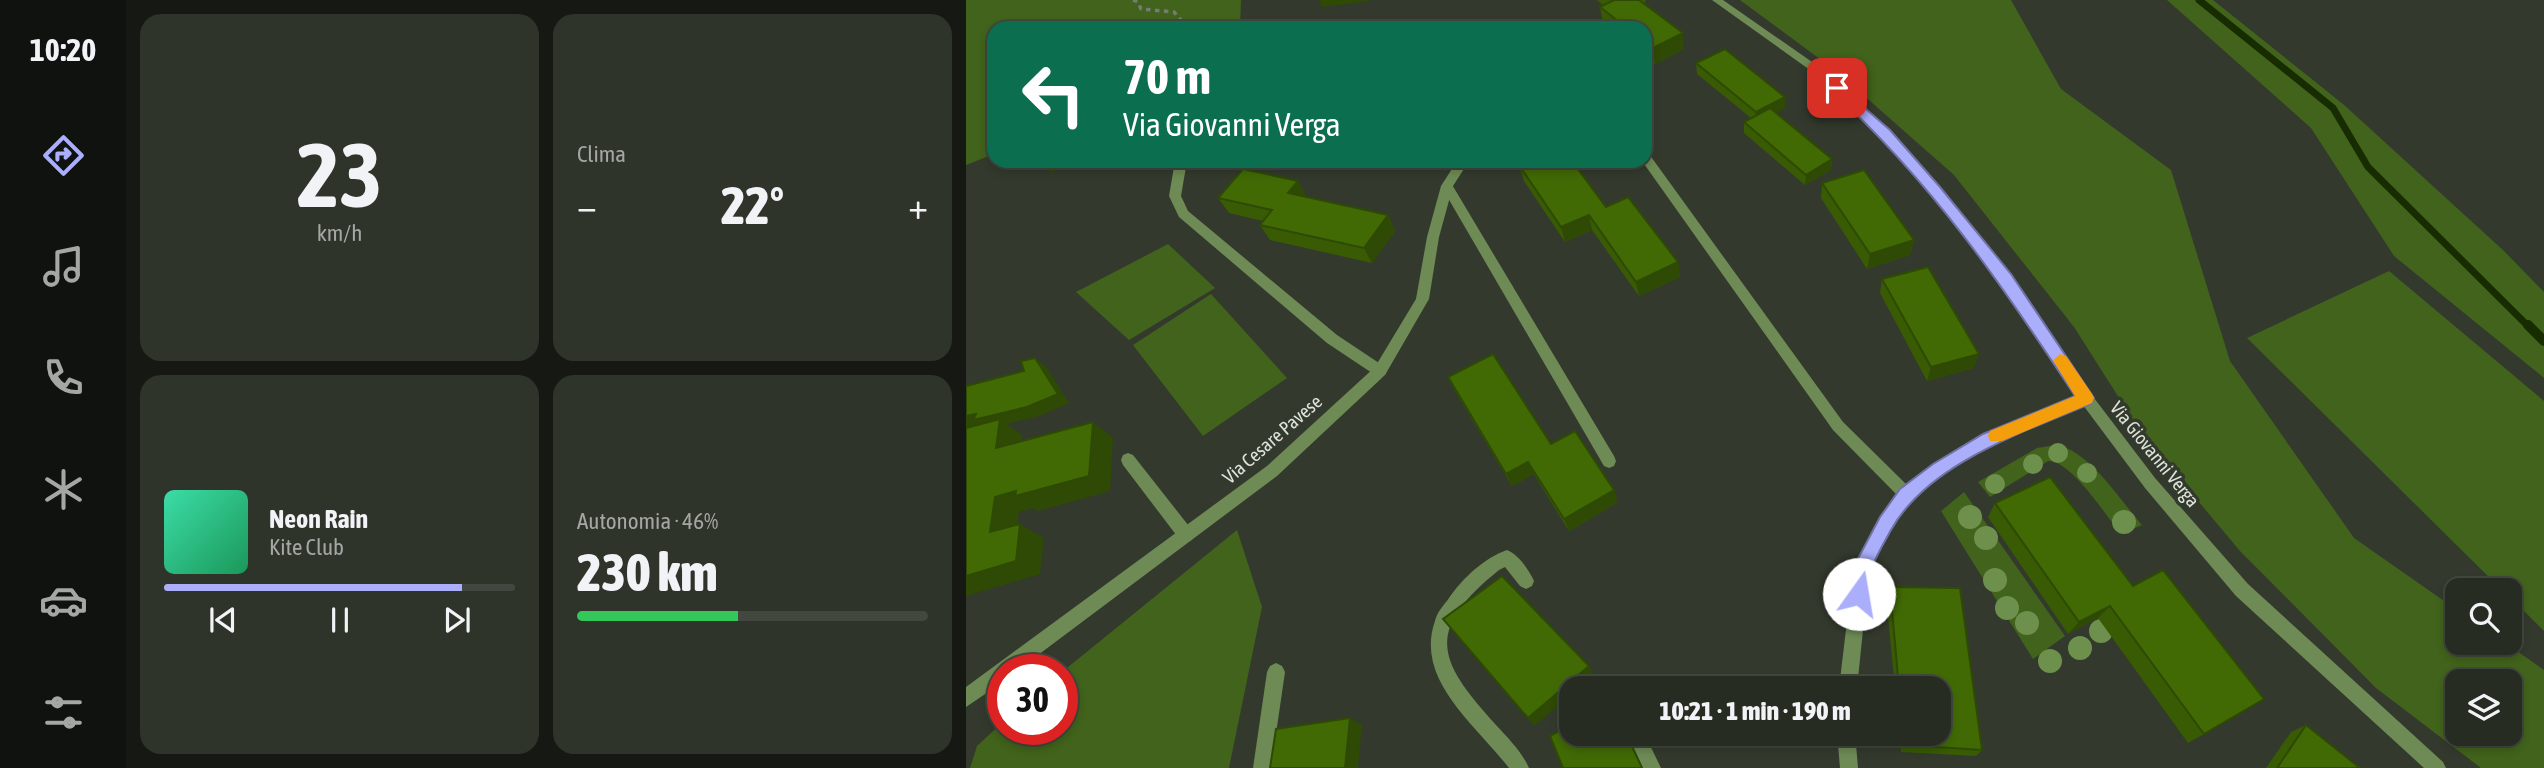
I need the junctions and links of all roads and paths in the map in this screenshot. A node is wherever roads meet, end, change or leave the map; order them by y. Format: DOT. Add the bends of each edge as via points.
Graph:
graph roads {
  1 [pos="1133,0"];
  2 [pos="1717,0"];
  3 [pos="1182,21"];
  4 [pos="1652,167"];
  5 [pos="1180,168"];
  6 [pos="1455,168"];
  7 [pos="1447,186"];
  8 [pos="1380,372"];
  9 [pos="2086,398"];
  10 [pos="1128,460"];
  11 [pos="1609,461"];
  12 [pos="1906,494"];
  13 [pos="1186,536"];
  14 [pos="1526,581"];
  15 [pos="1026,654"];
  16 [pos="1276,672"];
  17 [pos="1849,676"];
  18 [pos="987,683"];
  19 [pos="966,698"];
  20 [pos="1642,746"];
  21 [pos="1847,746"];
  22 [pos="1262,768"];
  23 [pos="1520,768"];
  24 [pos="1652,768"];
  25 [pos="1849,768"];
  26 [pos="2437,768"];
  1 -- 3 [label="path" via="1141,9 1174,12"];
  2 -- 9 [label="street, Via Giovanni Verga" via="1821,73 1886,133 2006,278"];
  4 -- 12 [label="street" via="1838,426"];
  5 -- 8 [label="street" via="1175,196 1183,214 1332,339"];
  6 -- 7 [label="street, Via Cesare Pavese"];
  7 -- 8 [label="street, Via Cesare Pavese" via="1422,299"];
  7 -- 11 [label="street"];
  8 -- 13 [label="street, Via Cesare Pavese" via="1272,471"];
  9 -- 12 [label="street" via="1989,439"];
  9 -- 26 [label="street, Via Giovanni Verga" via="2242,590"];
  10 -- 13 [label="street"];
  12 -- 17 [label="street" via="1861,570"];
  13 -- 15 [label="street, Via Cesare Pavese"];
  14 -- 23 [label="street" via="1507,557 1492,564 1444,613 1436,639 1442,670 1460,698"];
  16 -- 22 [label="street"];
  18 -- 19 [label="street, Via Cesare Pavese"];
  20 -- 24 [label="street"];
  21 -- 25 [label="street"];
}
